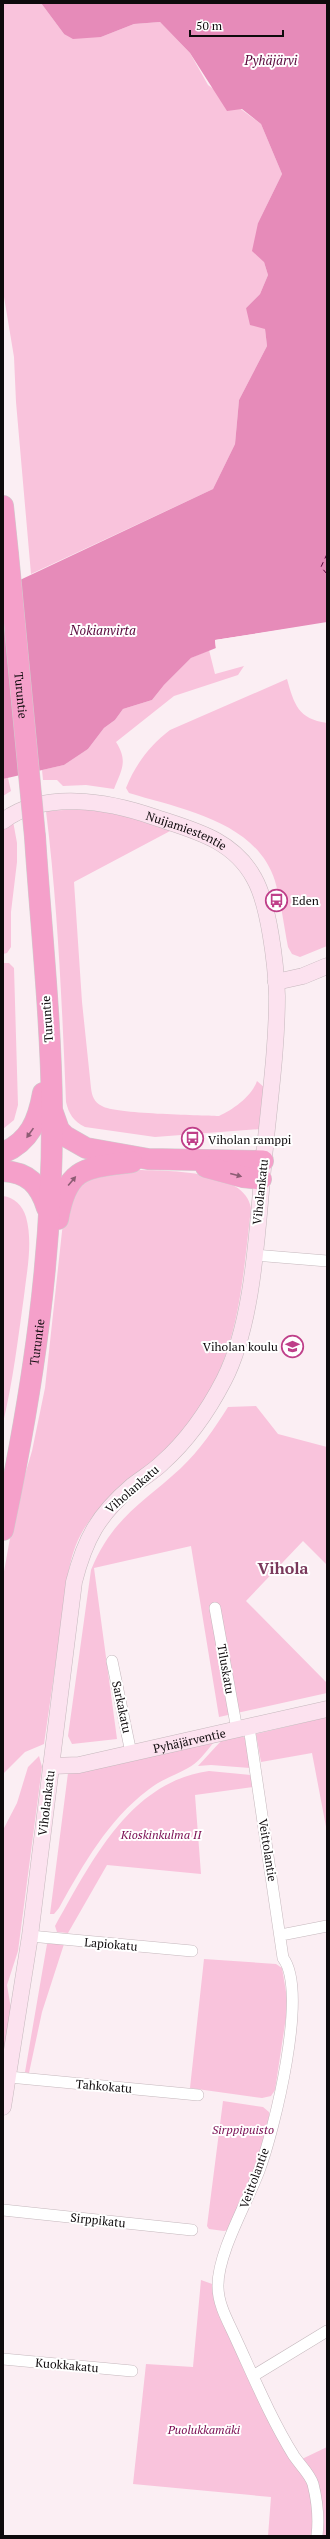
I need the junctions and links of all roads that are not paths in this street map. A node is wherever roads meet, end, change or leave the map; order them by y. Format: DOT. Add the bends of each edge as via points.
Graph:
graph roads {
  1 [pos="3,506"];
  2 [pos="3,821"];
  3 [pos="327,966"];
  4 [pos="276,982"];
  5 [pos="49,1055"];
  6 [pos="52,1110"];
  7 [pos="3,1153"];
  8 [pos="148,1159"];
  9 [pos="262,1170"];
  10 [pos="3,1171"];
  11 [pos="49,1213"];
  12 [pos="254,1255"];
  13 [pos="327,1261"];
  14 [pos="45,1271"];
  15 [pos="3,1530"];
  16 [pos="215,1608"];
  17 [pos="112,1661"];
  18 [pos="327,1709"];
  19 [pos="243,1728"];
  20 [pos="131,1753"];
  21 [pos="51,1766"];
  22 [pos="327,1926"];
  23 [pos="280,1935"];
  24 [pos="30,1936"];
  25 [pos="192,1951"];
  26 [pos="9,2077"];
  27 [pos="198,2094"];
  28 [pos="3,2107"];
  29 [pos="3,2210"];
  30 [pos="192,2230"];
  31 [pos="327,2330"];
  32 [pos="3,2359"];
  33 [pos="132,2370"];
  34 [pos="253,2376"];
  35 [pos="317,2536"];
  1 -- 5 [label="highway, Turuntie, bridge" via="34,837"];
  2 -- 4 [label="main road, Nuijamiestentie" via="23,808 85,802 141,812 204,833 222,843 243,861 258,884 267,918"];
  3 -- 4 [label="main road" via="303,976"];
  4 -- 9 [label="main road, Viholankatu" via="276,1029"];
  5 -- 6 [label="highway, Turuntie"];
  5 -- 7 [label="highway, one-way" via="36,1122 22,1142"];
  6 -- 8 [label="highway" via="59,1130 76,1144"];
  6 -- 11 [label="highway, Turuntie"];
  8 -- 9 [label="highway" via="184,1161 243,1177"];
  14 -- 8 [label="highway, one-way" via="62,1198 71,1181 80,1172 90,1168"];
  9 -- 12 [label="main road, Viholankatu"];
  10 -- 11 [label="highway" via="18,1173 34,1182 43,1195"];
  11 -- 14 [label="highway, Turuntie"];
  12 -- 13 [label="street"];
  12 -- 21 [label="main road, Viholankatu" via="238,1341 225,1378 181,1444 103,1514 91,1531 81,1556 74,1582"];
  14 -- 15 [label="highway, Turuntie" via="31,1390"];
  16 -- 19 [label="street, Tiluskatu"];
  17 -- 20 [label="street, Sarkakatu"];
  18 -- 19 [label="main road, Pyhäjärventie"];
  19 -- 20 [label="main road, Pyhäjärventie"];
  19 -- 23 [label="street, Veittolantie"];
  20 -- 21 [label="main road, Pyhäjärventie" via="79,1765"];
  21 -- 24 [label="main road, Viholankatu"];
  22 -- 23 [label="street"];
  23 -- 34 [label="street, Veittolantie" via="283,1958 291,1971 293,1993 286,2060 260,2168 230,2238 218,2287 225,2315"];
  24 -- 25 [label="street, Lapiokatu"];
  24 -- 26 [label="main road, Viholankatu"];
  26 -- 27 [label="street, Tahkokatu"];
  26 -- 28 [label="main road, Viholankatu"];
  29 -- 30 [label="street, Sirppikatu"];
  31 -- 34 [label="street"];
  32 -- 33 [label="street, Kuokkakatu"];
  34 -- 35 [label="street, Veittolantie" via="294,2456 312,2482 316,2502"];
}
